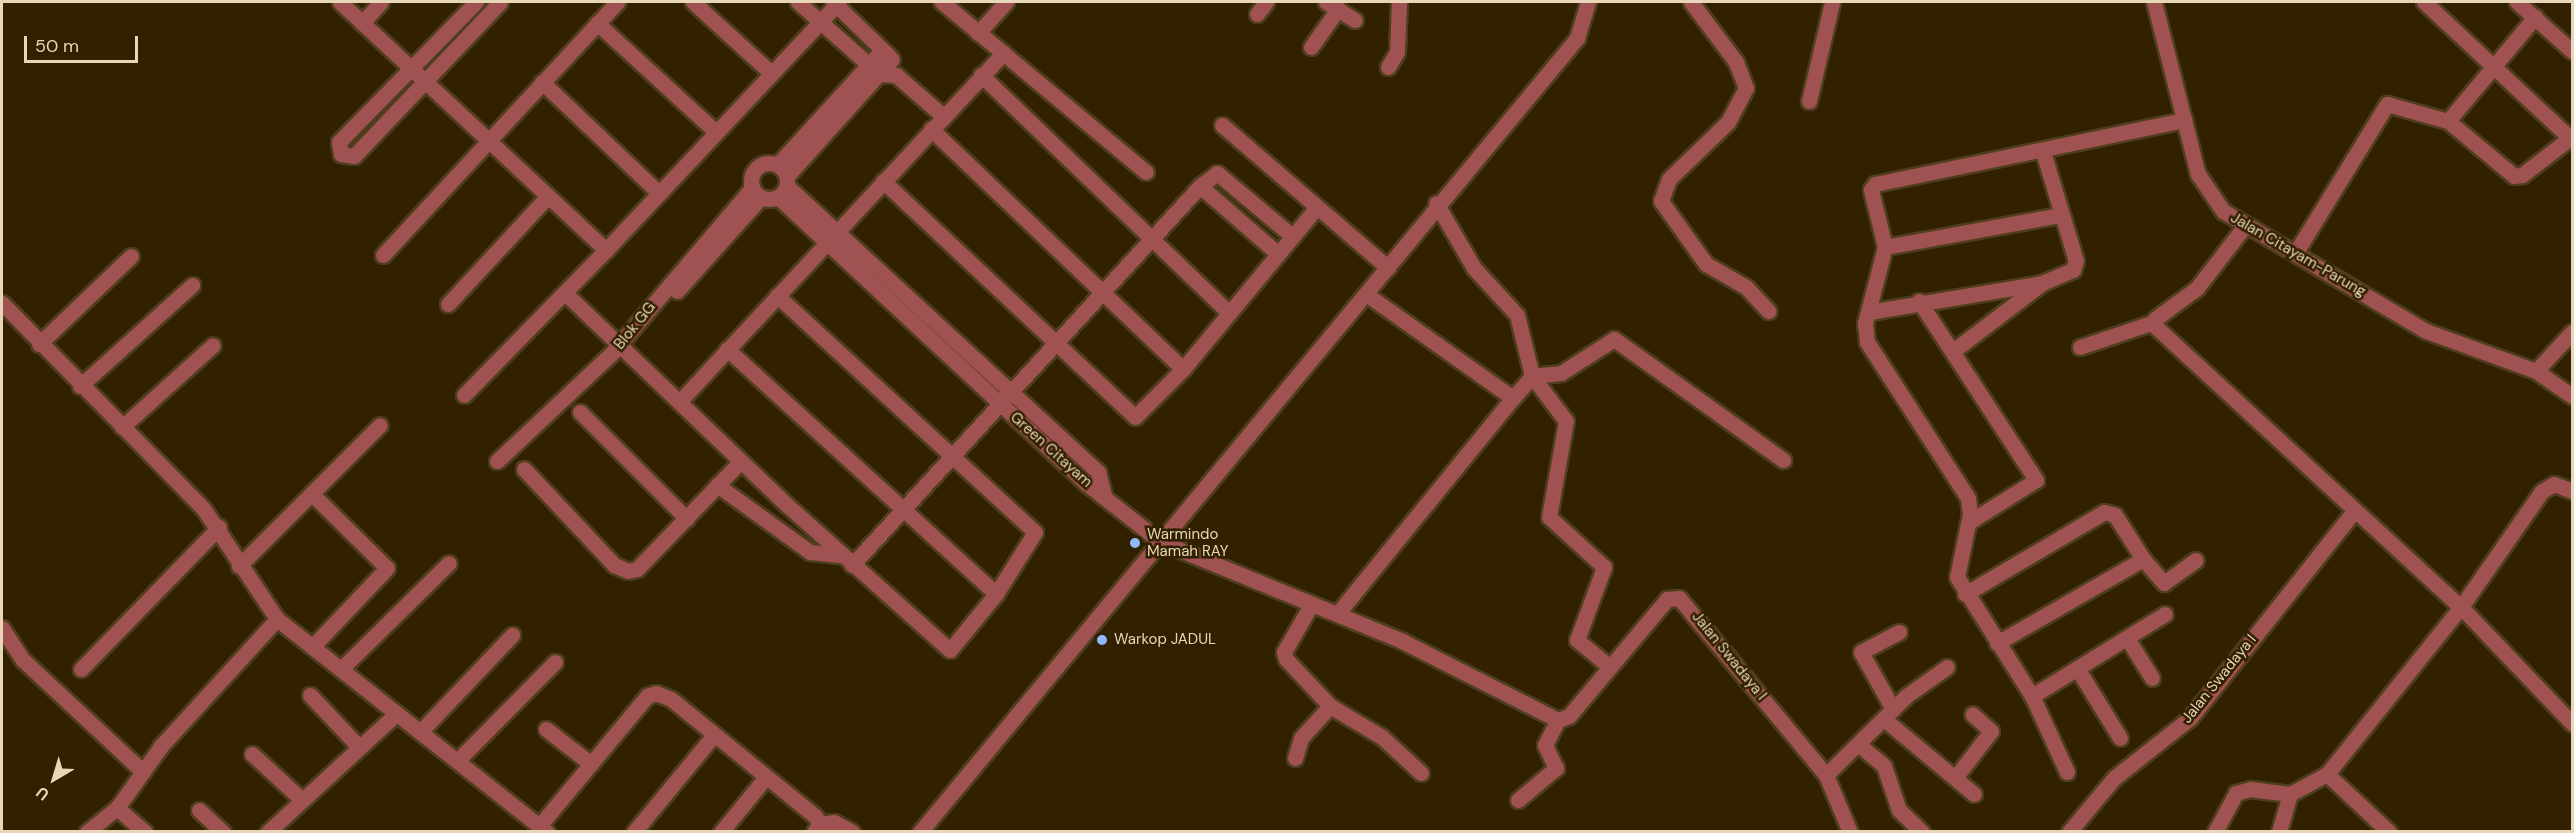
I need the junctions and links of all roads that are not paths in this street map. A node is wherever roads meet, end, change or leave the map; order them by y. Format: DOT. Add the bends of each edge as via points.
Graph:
graph roads {
  1 [pos="340,2"];
  2 [pos="381,2"];
  3 [pos="476,2"];
  4 [pos="500,2"];
  5 [pos="617,2"];
  6 [pos="693,2"];
  7 [pos="798,2"];
  8 [pos="836,2"];
  9 [pos="942,2"];
  10 [pos="1006,2"];
  11 [pos="1399,2"];
  12 [pos="1588,2"];
  13 [pos="1691,2"];
  14 [pos="1832,2"];
  15 [pos="2154,2"];
  16 [pos="2424,2"];
  17 [pos="2517,2"];
  18 [pos="1332,5"];
  19 [pos="2535,17"];
  20 [pos="1355,20"];
  21 [pos="819,21"];
  22 [pos="362,23"];
  23 [pos="597,23"];
  24 [pos="978,33"];
  25 [pos="1311,47"];
  26 [pos="2572,51"];
  27 [pos="1002,53"];
  28 [pos="887,54"];
  29 [pos="2494,66"];
  30 [pos="1388,67"];
  31 [pos="410,68"];
  32 [pos="874,70"];
  33 [pos="771,73"];
  34 [pos="896,75"];
  35 [pos="981,75"];
  36 [pos="425,82"];
  37 [pos="542,82"];
  38 [pos="1809,101"];
  39 [pos="944,116"];
  40 [pos="2184,120"];
  41 [pos="2448,121"];
  42 [pos="1222,125"];
  43 [pos="931,129"];
  44 [pos="716,132"];
  45 [pos="488,141"];
  46 [pos="2043,152"];
  47 [pos="1146,172"];
  48 [pos="782,181"];
  49 [pos="883,181"];
  50 [pos="1200,186"];
  51 [pos="659,192"];
  52 [pos="757,192"];
  53 [pos="548,196"];
  54 [pos="1436,203"];
  55 [pos="1316,208"];
  56 [pos="2060,215"];
  57 [pos="2244,226"];
  58 [pos="1292,236"];
  59 [pos="828,239"];
  60 [pos="1151,241"];
  61 [pos="1885,247"];
  62 [pos="606,250"];
  63 [pos="2296,252"];
  64 [pos="1278,253"];
  65 [pos="383,255"];
  66 [pos="131,256"];
  67 [pos="1388,267"];
  68 [pos="2042,283"];
  69 [pos="192,285"];
  70 [pos="565,293"];
  71 [pos="1103,293"];
  72 [pos="1366,294"];
  73 [pos="777,296"];
  74 [pos="1919,300"];
  75 [pos="2,303"];
  76 [pos="448,304"];
  77 [pos="1768,311"];
  78 [pos="1869,312"];
  79 [pos="1230,313"];
  80 [pos="2154,321"];
  81 [pos="2572,332"];
  82 [pos="39,344"];
  83 [pos="213,345"];
  84 [pos="1055,345"];
  85 [pos="2080,347"];
  86 [pos="618,348"];
  87 [pos="728,349"];
  88 [pos="1953,351"];
  89 [pos="1183,369"];
  90 [pos="2536,371"];
  91 [pos="1542,375"];
  92 [pos="80,386"];
  93 [pos="464,395"];
  94 [pos="2572,396"];
  95 [pos="1005,398"];
  96 [pos="1513,398"];
  97 [pos="680,401"];
  98 [pos="580,412"];
  99 [pos="380,425"];
  100 [pos="122,427"];
  101 [pos="950,458"];
  102 [pos="1783,460"];
  103 [pos="497,461"];
  104 [pos="740,462"];
  105 [pos="524,469"];
  106 [pos="717,485"];
  107 [pos="2572,491"];
  108 [pos="312,494"];
  109 [pos="903,509"];
  110 [pos="2354,511"];
  111 [pos="687,519"];
  112 [pos="1969,522"];
  113 [pos="219,527"];
  114 [pos="1161,542"];
  115 [pos="2143,559"];
  116 [pos="847,560"];
  117 [pos="2196,560"];
  118 [pos="449,563"];
  119 [pos="239,567"];
  120 [pos="996,594"];
  121 [pos="1965,594"];
  122 [pos="1311,605"];
  123 [pos="2462,607"];
  124 [pos="1338,613"];
  125 [pos="2165,614"];
  126 [pos="277,619"];
  127 [pos="2,628"];
  128 [pos="1899,632"];
  129 [pos="512,635"];
  130 [pos="2127,638"];
  131 [pos="1997,643"];
  132 [pos="313,646"];
  133 [pos="555,662"];
  134 [pos="1610,667"];
  135 [pos="1947,667"];
  136 [pos="2077,668"];
  137 [pos="81,669"];
  138 [pos="341,669"];
  139 [pos="2152,678"];
  140 [pos="310,695"];
  141 [pos="2032,696"];
  142 [pos="1330,706"];
  143 [pos="396,714"];
  144 [pos="1889,714"];
  145 [pos="1972,714"];
  146 [pos="1558,720"];
  147 [pos="2572,723"];
  148 [pos="546,729"];
  149 [pos="420,732"];
  150 [pos="713,735"];
  151 [pos="2120,738"];
  152 [pos="1858,744"];
  153 [pos="358,746"];
  154 [pos="252,754"];
  155 [pos="1295,758"];
  156 [pos="458,760"];
  157 [pos="591,764"];
  158 [pos="143,772"];
  159 [pos="2067,772"];
  160 [pos="1421,773"];
  161 [pos="2327,774"];
  162 [pos="1826,775"];
  163 [pos="766,777"];
  164 [pos="1955,778"];
  165 [pos="2114,778"];
  166 [pos="1974,794"];
  167 [pos="2290,794"];
  168 [pos="302,800"];
  169 [pos="1518,800"];
  170 [pos="117,808"];
  171 [pos="199,810"];
  172 [pos="543,828"];
  173 [pos="817,828"];
  174 [pos="87,831"];
  175 [pos="146,831"];
  176 [pos="223,831"];
  177 [pos="268,831"];
  178 [pos="634,831"];
  179 [pos="722,831"];
  180 [pos="852,831"];
  181 [pos="920,831"];
  182 [pos="1850,831"];
  183 [pos="1922,831"];
  184 [pos="2069,831"];
  185 [pos="2083,831"];
  186 [pos="2215,831"];
  187 [pos="2279,831"];
  188 [pos="2390,831"];
  1 -- 22 [label="street"];
  2 -- 22 [label="street"];
  3 -- 31 [label="street"];
  4 -- 36 [label="street"];
  5 -- 23 [label="street"];
  6 -- 33 [label="street"];
  7 -- 21 [label="street"];
  8 -- 21 [label="street"];
  8 -- 28 [label="street"];
  9 -- 24 [label="street"];
  10 -- 24 [label="street"];
  11 -- 30 [label="street" via="1397,52"];
  12 -- 54 [label="street" via="1577,38"];
  13 -- 77 [label="street" via="1736,62 1746,88 1728,122 1670,179 1661,201 1706,264 1746,287"];
  14 -- 38 [label="street"];
  15 -- 40 [label="street, Jalan Citayam-Parung"];
  16 -- 29 [label="street"];
  17 -- 19 [label="street"];
  18 -- 20 [label="street"];
  18 -- 25 [label="street"];
  19 -- 26 [label="street"];
  19 -- 29 [label="street"];
  21 -- 32 [label="street"];
  21 -- 33 [label="street"];
  22 -- 31 [label="street"];
  23 -- 37 [label="street"];
  23 -- 44 [label="street"];
  24 -- 27 [label="street"];
  27 -- 35 [label="street"];
  27 -- 47 [label="street" via="1068,102"];
  28 -- 32 [label="street"];
  28 -- 34 [label="street"];
  29 -- 41 [label="street"];
  29 -- 41 [label="street" via="2568,132 2569,140 2514,176"];
  31 -- 36 [label="street"];
  31 -- 36 [label="street" via="339,142 341,154 354,156"];
  32 -- 34 [label="street"];
  32 -- 48 [label="street"];
  33 -- 44 [label="street"];
  34 -- 39 [label="street"];
  35 -- 39 [label="street"];
  35 -- 60 [label="street"];
  36 -- 45 [label="street"];
  37 -- 45 [label="street"];
  37 -- 51 [label="street"];
  39 -- 43 [label="street"];
  40 -- 46 [label="street"];
  40 -- 57 [label="street, Jalan Citayam-Parung" via="2208,193"];
  41 -- 63 [label="street" via="2398,104 2384,105"];
  42 -- 55 [label="street"];
  43 -- 49 [label="street"];
  43 -- 71 [label="street"];
  44 -- 51 [label="street"];
  45 -- 53 [label="street"];
  45 -- 65 [label="street"];
  46 -- 56 [label="street"];
  46 -- 61 [label="street" via="1875,184 1871,190"];
  48 -- 52 [label="street"];
  48 -- 52 [label="street, Blok GG" via="758,168"];
  48 -- 59 [label="street, Green Citayam"];
  49 -- 59 [label="street"];
  49 -- 84 [label="street"];
  50 -- 58 [label="street" via="1217,173"];
  50 -- 60 [label="street"];
  50 -- 64 [label="street"];
  51 -- 62 [label="street"];
  52 -- 86 [label="street, Blok GG"];
  53 -- 62 [label="street"];
  53 -- 76 [label="street"];
  54 -- 67 [label="street"];
  54 -- 91 [label="street" via="1474,268 1517,315"];
  55 -- 58 [label="street"];
  55 -- 67 [label="street"];
  56 -- 61 [label="street"];
  56 -- 68 [label="street" via="2075,266"];
  57 -- 63 [label="street, Jalan Citayam-Parung"];
  57 -- 80 [label="street" via="2197,288"];
  58 -- 64 [label="street"];
  59 -- 73 [label="street"];
  59 -- 95 [label="street, Green Citayam"];
  60 -- 71 [label="street"];
  60 -- 79 [label="street"];
  61 -- 78 [label="street"];
  62 -- 70 [label="street"];
  63 -- 90 [label="street, Jalan Citayam-Parung" via="2426,331"];
  64 -- 79 [label="street"];
  66 -- 82 [label="street"];
  67 -- 72 [label="street"];
  68 -- 74 [label="street"];
  68 -- 88 [label="street"];
  69 -- 92 [label="street"];
  70 -- 86 [label="street"];
  70 -- 93 [label="street"];
  71 -- 84 [label="street"];
  71 -- 89 [label="street"];
  72 -- 96 [label="street"];
  72 -- 114 [label="street"];
  73 -- 87 [label="street"];
  73 -- 101 [label="street"];
  74 -- 78 [label="street"];
  74 -- 88 [label="street"];
  75 -- 82 [label="street"];
  78 -- 112 [label="street" via="1867,342 1965,492"];
  79 -- 89 [label="street"];
  80 -- 85 [label="street"];
  80 -- 110 [label="street" via="2216,378 2244,413"];
  81 -- 90 [label="street"];
  82 -- 92 [label="street"];
  83 -- 100 [label="street"];
  84 -- 89 [label="street" via="1136,417"];
  84 -- 95 [label="street"];
  86 -- 97 [label="street"];
  86 -- 103 [label="street, Blok GG"];
  87 -- 97 [label="street"];
  87 -- 109 [label="street"];
  88 -- 112 [label="street" via="2036,480"];
  90 -- 94 [label="street, Jalan Citayam-Parung"];
  91 -- 96 [label="street"];
  91 -- 102 [label="street" via="1572,367 1606,341 1622,342"];
  91 -- 134 [label="street" via="1566,421 1549,517 1604,567 1577,640"];
  92 -- 100 [label="street"];
  95 -- 101 [label="street"];
  95 -- 114 [label="street, Green Citayam" via="1098,472 1104,495"];
  96 -- 124 [label="street"];
  97 -- 104 [label="street"];
  98 -- 111 [label="street"];
  99 -- 108 [label="street"];
  100 -- 113 [label="street"];
  101 -- 109 [label="street"];
  101 -- 120 [label="street" via="1035,532"];
  104 -- 106 [label="street"];
  104 -- 116 [label="street"];
  105 -- 111 [label="street" via="621,569 637,569"];
  106 -- 111 [label="street"];
  106 -- 116 [label="street" via="810,552"];
  107 -- 123 [label="street" via="2554,484 2542,491"];
  108 -- 119 [label="street"];
  108 -- 132 [label="street" via="387,568"];
  109 -- 116 [label="street"];
  109 -- 120 [label="street"];
  110 -- 123 [label="street"];
  110 -- 165 [label="street, Jalan Swadaya I" via="2190,718"];
  112 -- 121 [label="street" via="1956,566"];
  113 -- 119 [label="street"];
  113 -- 137 [label="street"];
  114 -- 122 [label="street"];
  114 -- 181 [label="street"];
  115 -- 117 [label="street" via="2164,583"];
  115 -- 121 [label="street" via="2115,515 2104,512"];
  115 -- 131 [label="street"];
  116 -- 120 [label="street" via="946,650"];
  118 -- 138 [label="street"];
  119 -- 126 [label="street"];
  121 -- 131 [label="street"];
  122 -- 124 [label="street"];
  122 -- 142 [label="street" via="1284,652"];
  123 -- 147 [label="street"];
  123 -- 161 [label="street"];
  124 -- 146 [label="street"];
  125 -- 130 [label="street"];
  126 -- 132 [label="street"];
  126 -- 158 [label="street"];
  127 -- 158 [label="street" via="23,660"];
  128 -- 144 [label="street" via="1861,652"];
  129 -- 149 [label="street"];
  130 -- 136 [label="street"];
  130 -- 139 [label="street"];
  131 -- 141 [label="street"];
  132 -- 138 [label="street"];
  133 -- 156 [label="street"];
  134 -- 146 [label="street" via="1569,716"];
  134 -- 162 [label="street, Jalan Swadaya I" via="1667,599 1679,598"];
  135 -- 144 [label="street"];
  136 -- 141 [label="street"];
  136 -- 151 [label="street"];
  138 -- 143 [label="street"];
  140 -- 153 [label="street"];
  141 -- 159 [label="street"];
  142 -- 155 [label="street" via="1301,738"];
  142 -- 160 [label="street" via="1382,737"];
  143 -- 149 [label="street"];
  143 -- 153 [label="street"];
  144 -- 152 [label="street"];
  144 -- 164 [label="street"];
  145 -- 164 [label="street" via="1990,731"];
  146 -- 169 [label="street" via="1545,745 1556,768"];
  148 -- 157 [label="street"];
  149 -- 156 [label="street"];
  150 -- 157 [label="street" via="671,699 652,694"];
  150 -- 163 [label="street"];
  150 -- 178 [label="street"];
  152 -- 162 [label="street"];
  152 -- 183 [label="street" via="1884,766 1899,810"];
  153 -- 168 [label="street"];
  154 -- 168 [label="street"];
  156 -- 172 [label="street"];
  157 -- 172 [label="street"];
  158 -- 170 [label="street"];
  161 -- 167 [label="street"];
  161 -- 188 [label="street"];
  162 -- 182 [label="street, Jalan Swadaya I"];
  163 -- 173 [label="street"];
  163 -- 179 [label="street"];
  164 -- 166 [label="street"];
  165 -- 184 [label="street, Jalan Swadaya I"];
  165 -- 185 [label="street"];
  167 -- 186 [label="street" via="2242,789 2229,801"];
  167 -- 187 [label="street"];
  168 -- 177 [label="street"];
  170 -- 174 [label="street"];
  170 -- 175 [label="street"];
  171 -- 176 [label="street"];
  173 -- 180 [label="street" via="834,822"];
}
